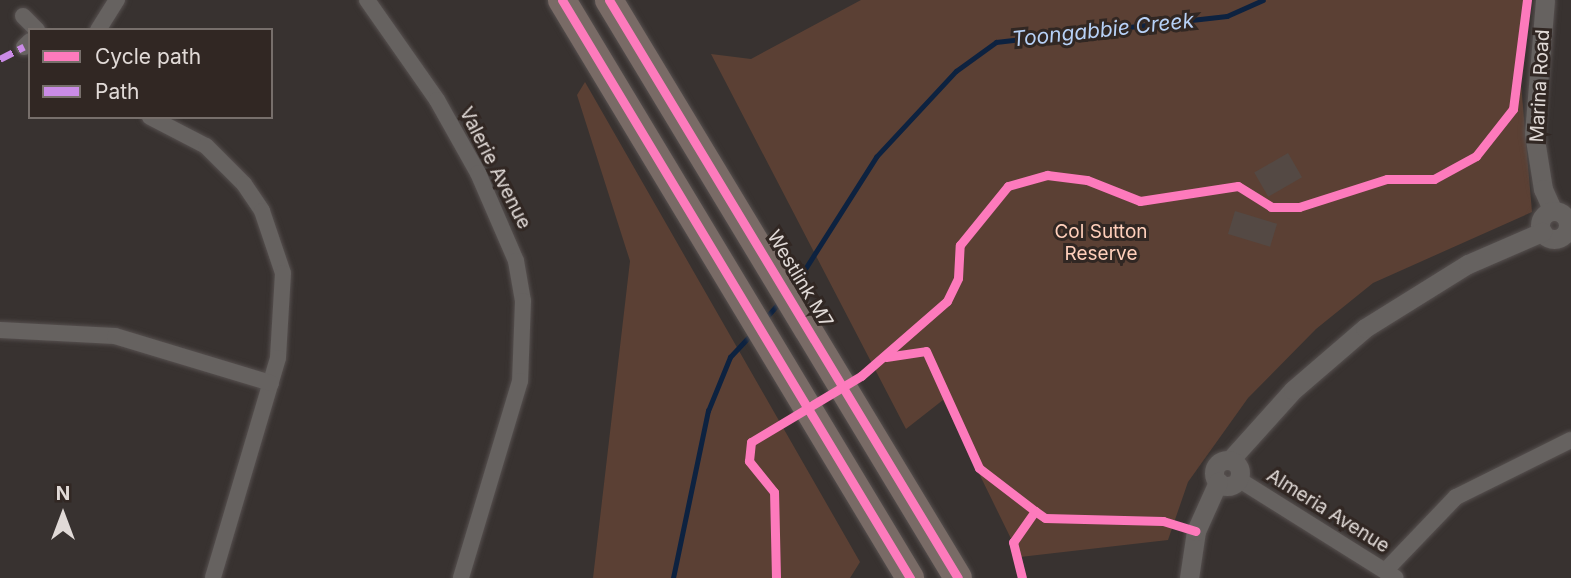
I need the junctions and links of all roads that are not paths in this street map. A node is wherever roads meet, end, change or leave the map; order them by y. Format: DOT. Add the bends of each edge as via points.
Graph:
graph roads {
  1 [pos="117,0"];
  2 [pos="367,0"];
  3 [pos="562,0"];
  4 [pos="608,0"];
  5 [pos="1545,0"];
  6 [pos="23,16"];
  7 [pos="35,28"];
  8 [pos="99,28"];
  9 [pos="154,119"];
  10 [pos="1564,219"];
  11 [pos="0,330"];
  12 [pos="271,383"];
  13 [pos="1571,440"];
  14 [pos="1228,481"];
  15 [pos="1391,575"];
  16 [pos="213,578"];
  17 [pos="461,578"];
  18 [pos="910,578"];
  19 [pos="958,578"];
  20 [pos="1189,578"];
  1 -- 8 [label="street"];
  2 -- 17 [label="street, Valerie Avenue" via="438,100 478,173 503,225 521,288 520,382"];
  3 -- 18 [label="highway"];
  4 -- 19 [label="highway, Westlink M7"];
  5 -- 10 [label="street, Marina Road" via="1534,133 1543,189"];
  6 -- 7 [label="street"];
  9 -- 12 [label="street" via="206,146 262,211 276,243 285,303"];
  10 -- 14 [label="street" via="1561,238 1542,232 1468,264 1365,328 1293,390 1230,460 1216,466"];
  11 -- 12 [label="street" via="115,336"];
  12 -- 16 [label="street"];
  13 -- 15 [label="street" via="1457,497"];
  14 -- 15 [label="street, Almeria Avenue"];
  14 -- 20 [label="street" via="1196,531"];
}
